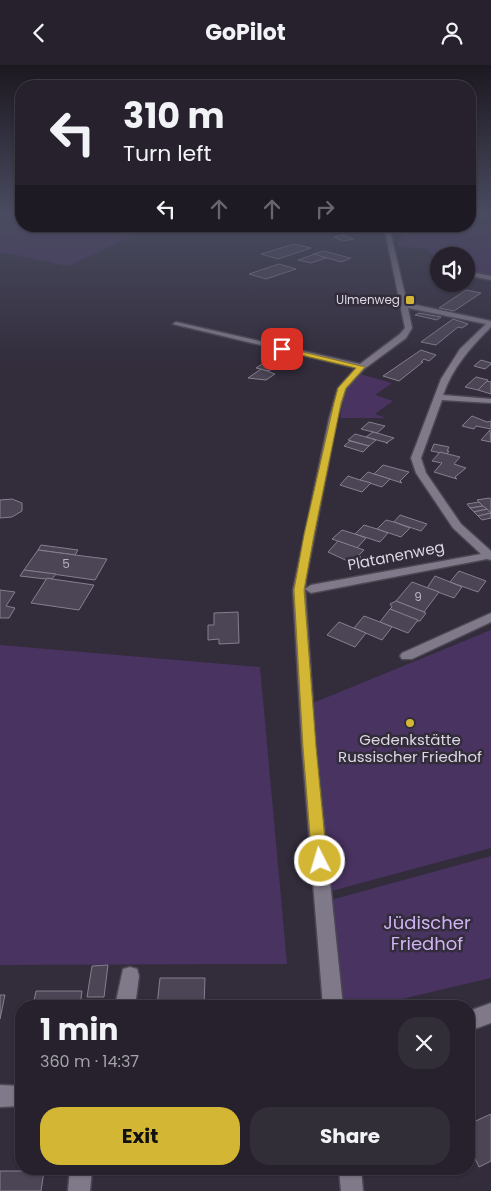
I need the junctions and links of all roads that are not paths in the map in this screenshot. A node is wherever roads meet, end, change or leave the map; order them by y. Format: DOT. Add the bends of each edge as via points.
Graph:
graph roads {
  1 [pos="396,266"];
  2 [pos="475,275"];
  3 [pos="491,278"];
  4 [pos="405,305"];
  5 [pos="491,323"];
  6 [pos="176,324"];
  7 [pos="361,367"];
  8 [pos="438,397"];
  9 [pos="491,401"];
  10 [pos="489,556"];
  11 [pos="311,589"];
  12 [pos="491,617"];
  13 [pos="407,656"];
  14 [pos="130,976"];
  15 [pos="126,1000"];
  16 [pos="332,1000"];
  17 [pos="491,1013"];
  18 [pos="475,1019"];
  19 [pos="0,1096"];
  20 [pos="15,1096"];
  21 [pos="80,1175"];
  22 [pos="351,1175"];
  23 [pos="79,1191"];
  24 [pos="352,1191"];
  1 -- 4 [label="street"];
  2 -- 3 [label="street"];
  4 -- 5 [label="street"];
  4 -- 7 [label="street" via="407,331"];
  5 -- 8 [label="street, Platanenweg" via="454,364"];
  6 -- 7 [label="street"];
  7 -- 16 [label="street" via="342,388 299,590 309,747"];
  8 -- 9 [label="street"];
  8 -- 10 [label="street, Platanenweg" via="416,459 421,473 457,526"];
  10 -- 11 [label="street, Platanenweg"];
  12 -- 13 [label="street"];
  14 -- 15 [label="street"];
  17 -- 18 [label="street"];
  19 -- 20 [label="street"];
  21 -- 23 [label="street"];
  22 -- 24 [label="street"];
}
